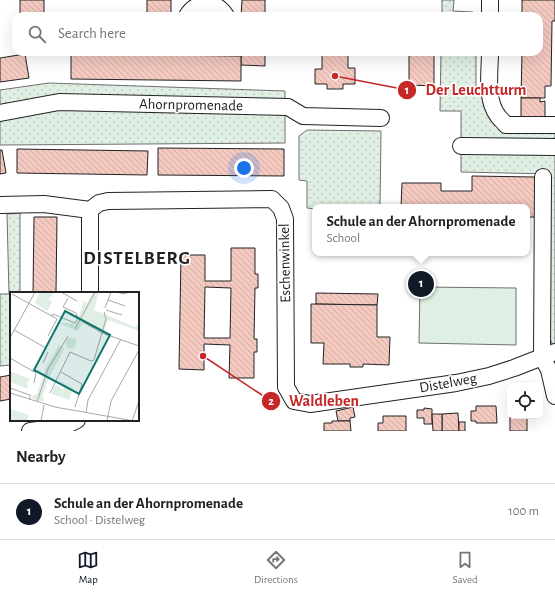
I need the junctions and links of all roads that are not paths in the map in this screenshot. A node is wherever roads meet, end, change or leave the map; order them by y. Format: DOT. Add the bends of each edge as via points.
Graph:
graph roads {
  1 [pos="490,0"];
  2 [pos="210,2"];
  3 [pos="190,12"];
  4 [pos="223,12"];
  5 [pos="490,12"];
  6 [pos="490,56"];
  7 [pos="0,113"];
  8 [pos="381,118"];
  9 [pos="555,125"];
  10 [pos="461,146"];
  11 [pos="555,147"];
  12 [pos="543,177"];
  13 [pos="0,205"];
  14 [pos="90,210"];
  15 [pos="90,292"];
  16 [pos="548,355"];
  17 [pos="555,396"];
  18 [pos="310,404"];
  19 [pos="75,421"];
  20 [pos="30,431"];
  1 -- 5 [label="street"];
  2 -- 3 [label="street" via="194,6"];
  2 -- 4 [label="street"];
  6 -- 9 [label="street" via="492,106 506,125"];
  7 -- 8 [label="street, Ahornpromenade" via="59,102 288,107 303,116"];
  10 -- 11 [label="street"];
  12 -- 16 [label="street"];
  13 -- 14 [label="street" via="44,204"];
  14 -- 15 [label="street"];
  14 -- 18 [label="street, Eschenwinkel" via="99,203 108,201 272,199 281,208 285,219 286,387 294,401"];
  16 -- 17 [label="street" via="548,370"];
  16 -- 18 [label="street, Distelweg" via="489,376 456,383"];
  19 -- 20 [label="street" via="63,427"];
}
